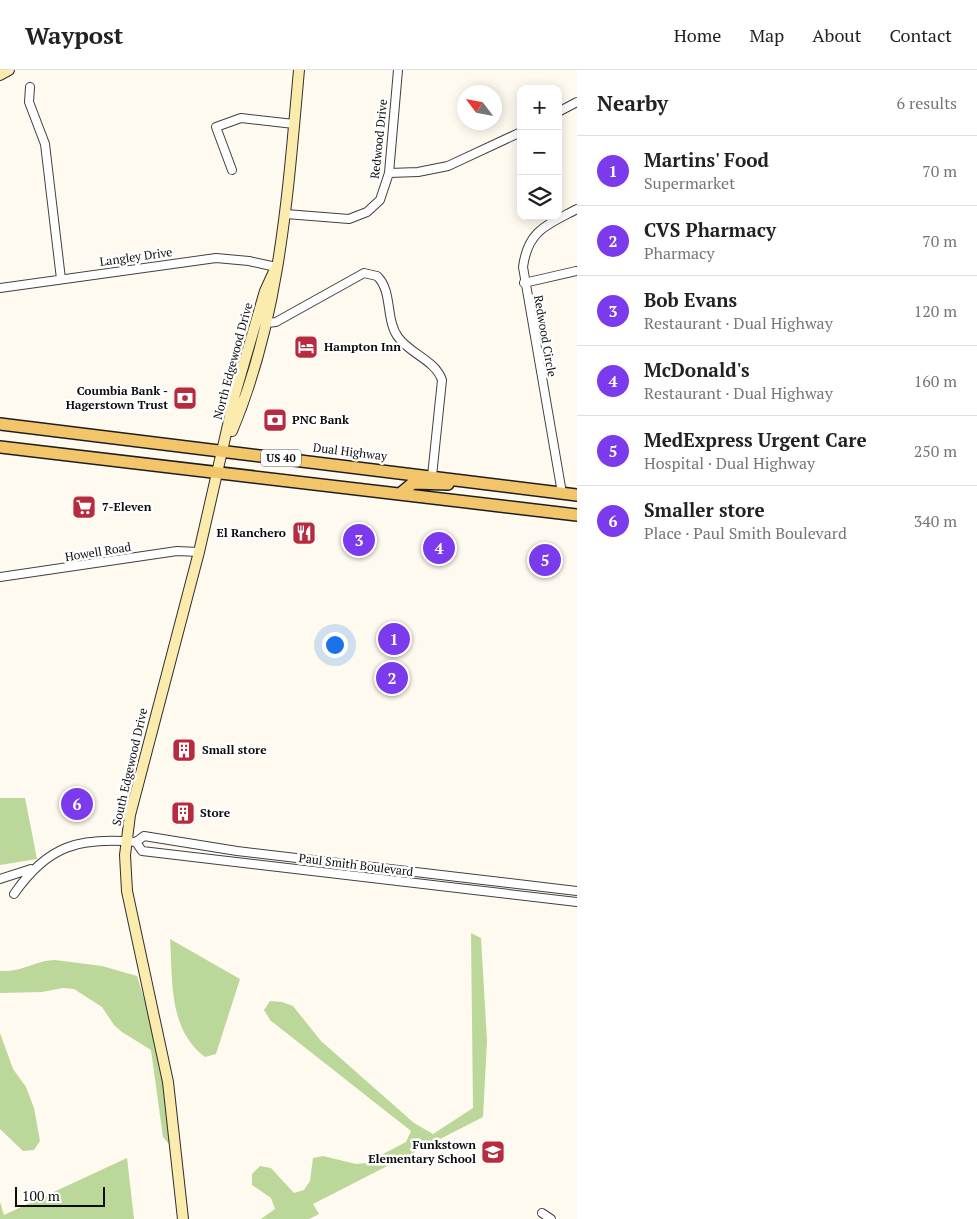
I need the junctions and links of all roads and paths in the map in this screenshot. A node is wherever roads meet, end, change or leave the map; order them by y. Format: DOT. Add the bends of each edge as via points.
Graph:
graph roads {
  1 [pos="9,70"];
  2 [pos="299,70"];
  3 [pos="398,70"];
  4 [pos="0,75"];
  5 [pos="30,87"];
  6 [pos="577,102"];
  7 [pos="562,110"];
  8 [pos="294,124"];
  9 [pos="517,134"];
  10 [pos="232,170"];
  11 [pos="389,173"];
  12 [pos="577,209"];
  13 [pos="286,214"];
  14 [pos="276,267"];
  15 [pos="577,270"];
  16 [pos="60,280"];
  17 [pos="524,282"];
  18 [pos="0,288"];
  19 [pos="267,323"];
  20 [pos="0,424"];
  21 [pos="0,447"];
  22 [pos="223,451"];
  23 [pos="217,474"];
  24 [pos="432,476"];
  25 [pos="508,485"];
  26 [pos="562,493"];
  27 [pos="400,494"];
  28 [pos="577,495"];
  29 [pos="577,516"];
  30 [pos="199,552"];
  31 [pos="0,578"];
  32 [pos="132,842"];
  33 [pos="35,867"];
  34 [pos="385,868"];
  35 [pos="0,879"];
  36 [pos="384,879"];
  37 [pos="577,891"];
  38 [pos="14,894"];
  39 [pos="577,902"];
  40 [pos="542,1213"];
  41 [pos="183,1219"];
  42 [pos="551,1219"];
  1 -- 4 [label="main road"];
  2 -- 8 [label="main road, North Edgewood Drive"];
  3 -- 11 [label="street, Redwood Drive"];
  5 -- 16 [label="street" via="29,102 45,144"];
  6 -- 7 [label="street"];
  8 -- 10 [label="street" via="241,118 216,127"];
  8 -- 13 [label="main road, North Edgewood Drive"];
  9 -- 11 [label="street" via="448,166"];
  11 -- 13 [label="street, Redwood Drive" via="380,200 358,216 334,219"];
  12 -- 17 [label="street, Redwood Circle" via="535,234 525,255"];
  13 -- 14 [label="main road, North Edgewood Drive"];
  14 -- 16 [label="street, Langley Drive" via="216,258"];
  14 -- 19 [label="main road, North Edgewood Drive"];
  14 -- 22 [label="main road, North Edgewood Drive" via="235,394"];
  15 -- 17 [label="street"];
  16 -- 18 [label="street, Langley Drive"];
  17 -- 26 [label="street, Redwood Circle"];
  19 -- 22 [label="main road, North Edgewood Drive" via="246,397"];
  19 -- 24 [label="street" via="276,322 364,273 377,276 384,285 398,337 436,369 442,380"];
  20 -- 22 [label="main road, Dual Highway / US 40"];
  21 -- 23 [label="main road, US 40"];
  22 -- 23 [label="main road, South Edgewood Drive"];
  22 -- 24 [label="main road, Dual Highway / US 40"];
  23 -- 27 [label="main road, US 40"];
  23 -- 30 [label="main road, South Edgewood Drive"];
  24 -- 25 [label="main road, Dual Highway / US 40"];
  25 -- 26 [label="main road, Dual Highway / US 40"];
  25 -- 27 [label="main road" via="418,482 408,485"];
  26 -- 28 [label="main road, Dual Highway / US 40"];
  27 -- 29 [label="main road, US 40"];
  30 -- 31 [label="street, Howell Road" via="177,551"];
  30 -- 32 [label="main road, South Edgewood Drive" via="130,815"];
  32 -- 33 [label="street, Paul Smith Boulevard" via="106,840 78,844 53,853"];
  32 -- 34 [label="street, Paul Smith Boulevard" via="144,836 237,851"];
  32 -- 36 [label="street, Paul Smith Boulevard" via="142,851"];
  32 -- 41 [label="main road, South Edgewood Drive" via="127,891 167,1073"];
  33 -- 35 [label="street"];
  33 -- 38 [label="street, Paul Smith Boulevard"];
  34 -- 36 [label="street"];
  34 -- 37 [label="street, Paul Smith Boulevard"];
  36 -- 39 [label="street, Paul Smith Boulevard"];
  40 -- 42 [label="street"];
}
